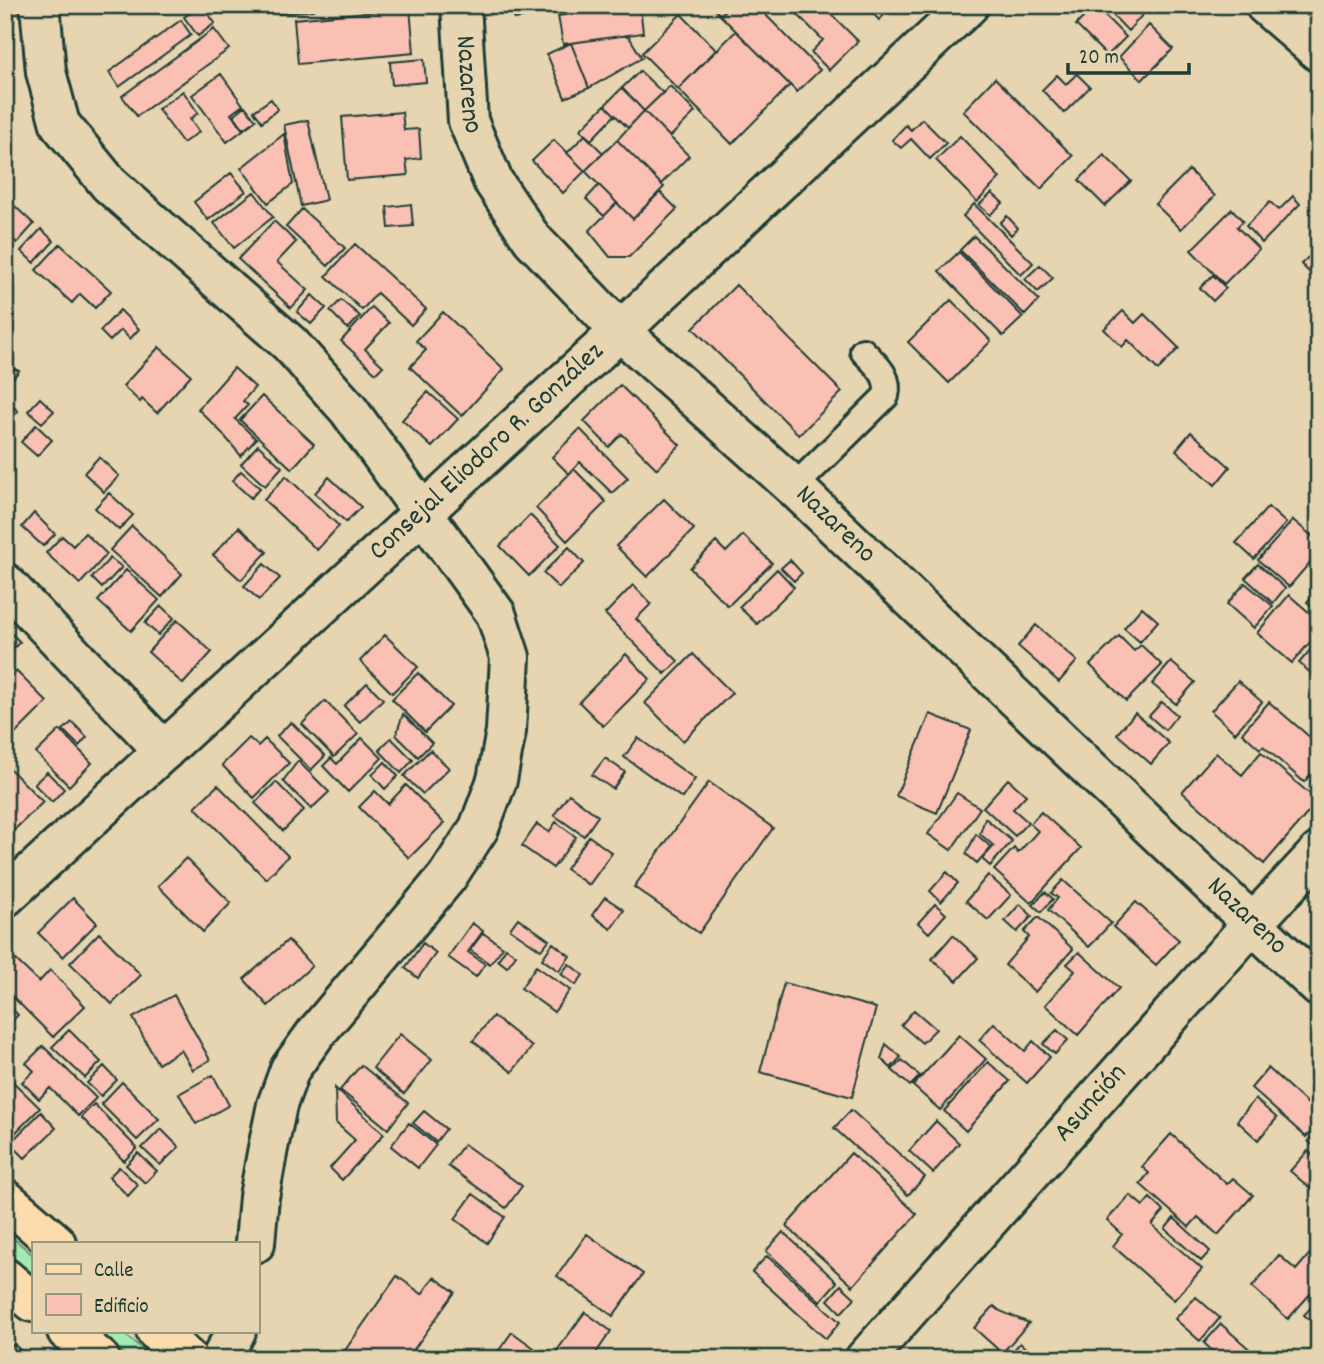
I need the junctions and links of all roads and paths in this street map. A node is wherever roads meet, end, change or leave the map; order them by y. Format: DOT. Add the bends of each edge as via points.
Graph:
graph roads {
  1 [pos="40,5"];
  2 [pos="461,5"];
  3 [pos="969,5"];
  4 [pos="1265,5"];
  5 [pos="1319,52"];
  6 [pos="620,331"];
  7 [pos="863,351"];
  8 [pos="793,487"];
  9 [pos="422,512"];
  10 [pos="5,583"];
  11 [pos="163,751"];
  12 [pos="1319,852"];
  13 [pos="5,897"];
  14 [pos="1251,925"];
  15 [pos="1319,987"];
  16 [pos="5,1199"];
  17 [pos="55,1242"];
  18 [pos="255,1242"];
  19 [pos="5,1278"];
  20 [pos="32,1301"];
  21 [pos="68,1332"];
  22 [pos="157,1332"];
  23 [pos="235,1332"];
  24 [pos="100,1359"];
  25 [pos="188,1359"];
  26 [pos="221,1359"];
  27 [pos="865,1359"];
  1 -- 9 [label="street" via="46,72 60,124 109,184 290,344 348,410"];
  2 -- 6 [label="street, Nazareno" via="468,121 493,181 532,239"];
  3 -- 6 [label="street, Consejal Eliodoro R. González"];
  4 -- 5 [label="street"];
  6 -- 8 [label="street, Nazareno"];
  6 -- 9 [label="street, Consejal Eliodoro R. González"];
  7 -- 8 [label="lane" via="887,377 886,396"];
  8 -- 14 [label="street, Nazareno"];
  9 -- 11 [label="street, Consejal Eliodoro R. González"];
  9 -- 18 [label="street" via="496,614 510,657 506,731 496,780 479,828 447,877 290,1069 270,1137"];
  10 -- 11 [label="street"];
  11 -- 13 [label="street, Consejal Eliodoro R. González"];
  12 -- 14 [label="street, Asunción"];
  14 -- 15 [label="street, Nazareno"];
  14 -- 27 [label="street, Asunción"];
  16 -- 17 [label="main road"];
  19 -- 20 [label="main road"];
  21 -- 24 [label="main road"];
  22 -- 25 [label="main road"];
  23 -- 26 [label="street"];
}
